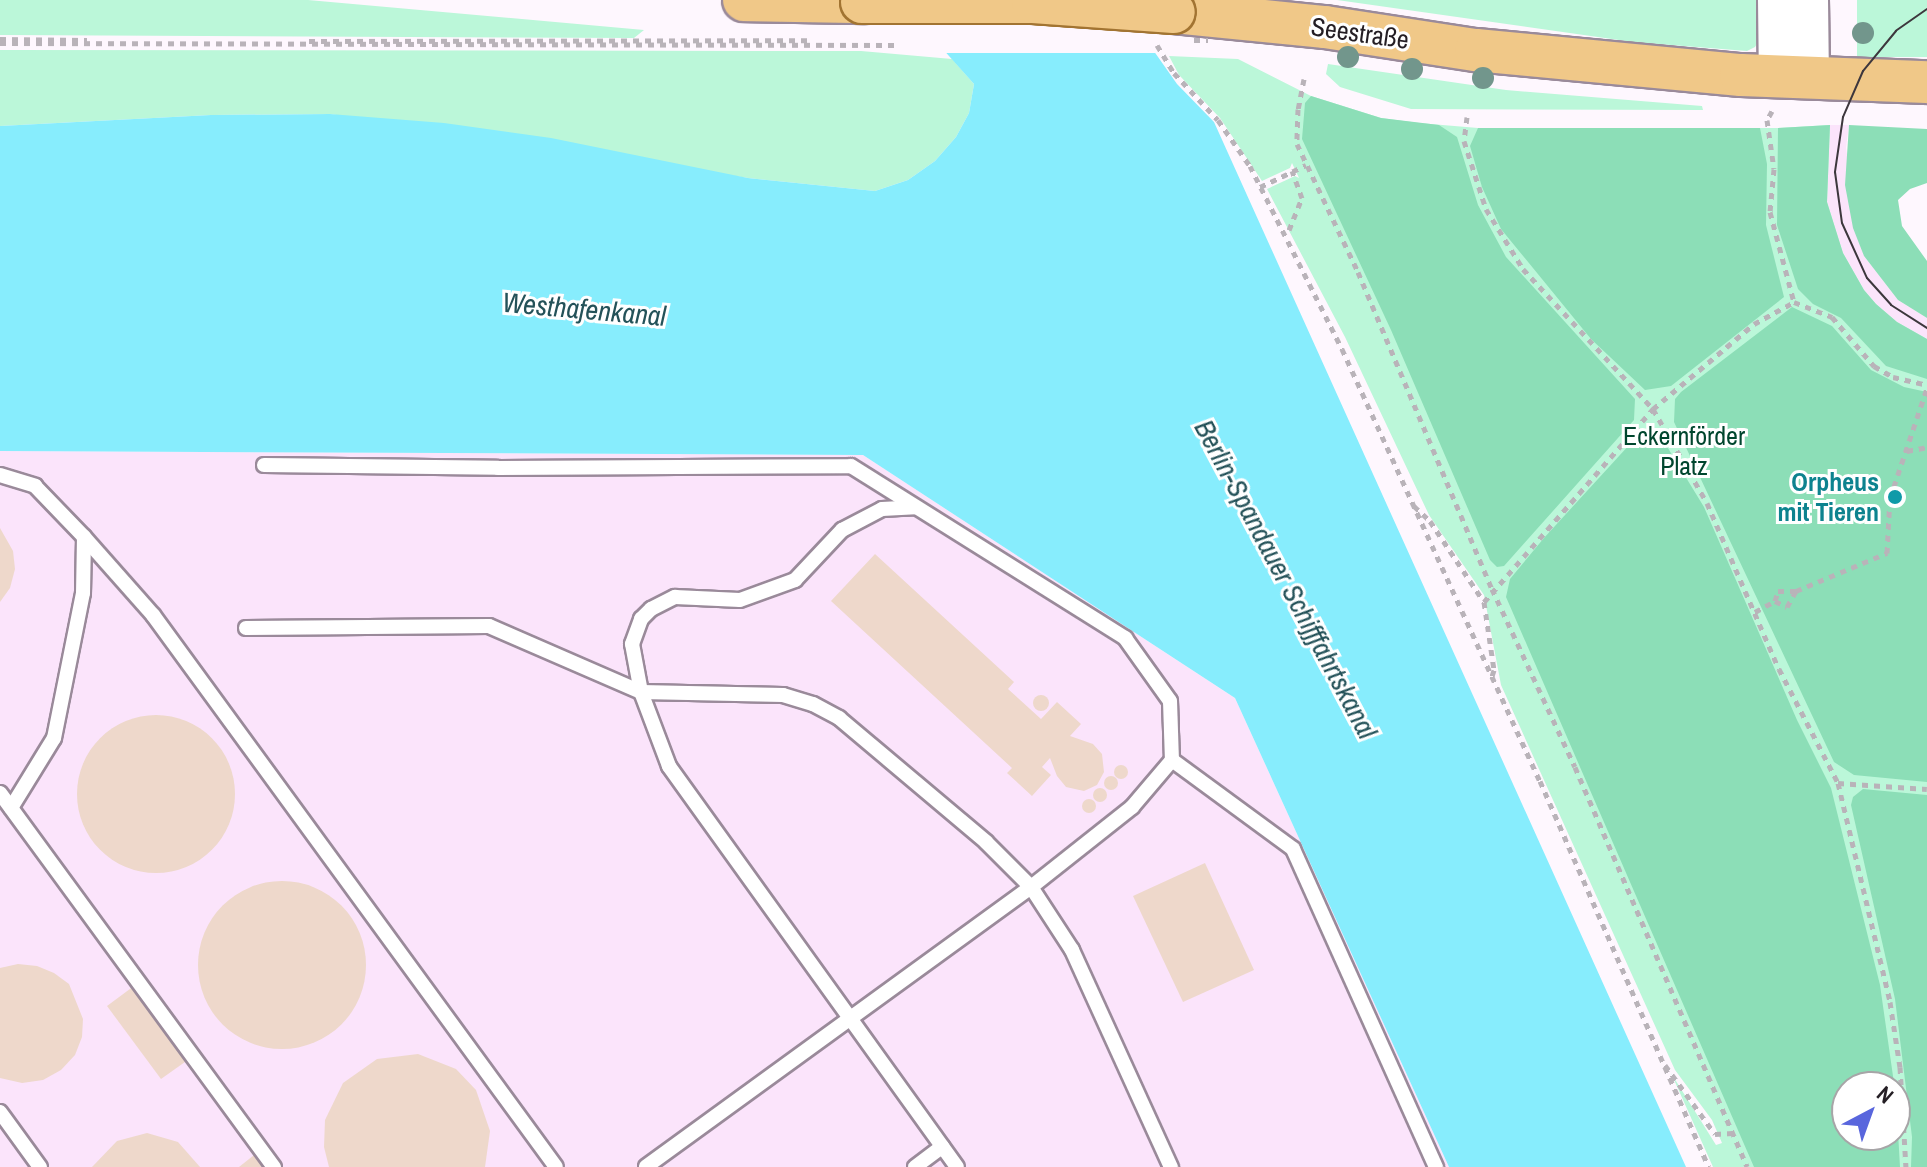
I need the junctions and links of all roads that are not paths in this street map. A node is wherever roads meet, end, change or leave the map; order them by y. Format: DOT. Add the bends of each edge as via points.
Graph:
graph roads {
  1 [pos="744,0"];
  2 [pos="1777,0"];
  3 [pos="1809,0"];
  4 [pos="1794,78"];
  5 [pos="1927,82"];
  6 [pos="264,465"];
  7 [pos="0,475"];
  8 [pos="916,507"];
  9 [pos="84,537"];
  10 [pos="246,628"];
  11 [pos="641,692"];
  12 [pos="1172,760"];
  13 [pos="0,793"];
  14 [pos="11,808"];
  15 [pos="1031,887"];
  16 [pos="850,1018"];
  17 [pos="0,1112"];
  18 [pos="942,1147"];
  19 [pos="40,1167"];
  20 [pos="274,1167"];
  21 [pos="556,1167"];
  22 [pos="646,1167"];
  23 [pos="915,1167"];
  24 [pos="957,1167"];
  25 [pos="1171,1167"];
  26 [pos="1436,1167"];
  1 -- 4 [label="main road, Seestraße, bridge" via="1033,2 1162,24 1325,27 1476,50"];
  2 -- 4 [label="street"];
  3 -- 4 [label="street"];
  4 -- 5 [label="main road, Seestraße"];
  6 -- 8 [label="lane" via="851,466"];
  7 -- 9 [label="lane" via="35,486"];
  8 -- 11 [label="lane" via="882,509 842,530 795,580 740,600 675,597 651,609 641,619 632,644"];
  8 -- 12 [label="lane" via="1125,638 1170,701"];
  9 -- 14 [label="lane" via="83,593 54,738"];
  9 -- 21 [label="lane" via="153,615"];
  10 -- 11 [label="lane" via="489,626"];
  11 -- 15 [label="lane" via="783,695 813,704 839,718 986,842"];
  11 -- 16 [label="lane" via="669,766"];
  12 -- 15 [label="lane" via="1132,807"];
  12 -- 26 [label="lane" via="1293,849"];
  13 -- 14 [label="lane"];
  14 -- 20 [label="lane"];
  15 -- 16 [label="lane"];
  15 -- 25 [label="lane" via="1072,950"];
  16 -- 18 [label="lane"];
  16 -- 22 [label="lane"];
  17 -- 19 [label="lane"];
  18 -- 23 [label="lane"];
  18 -- 24 [label="lane"];
}
